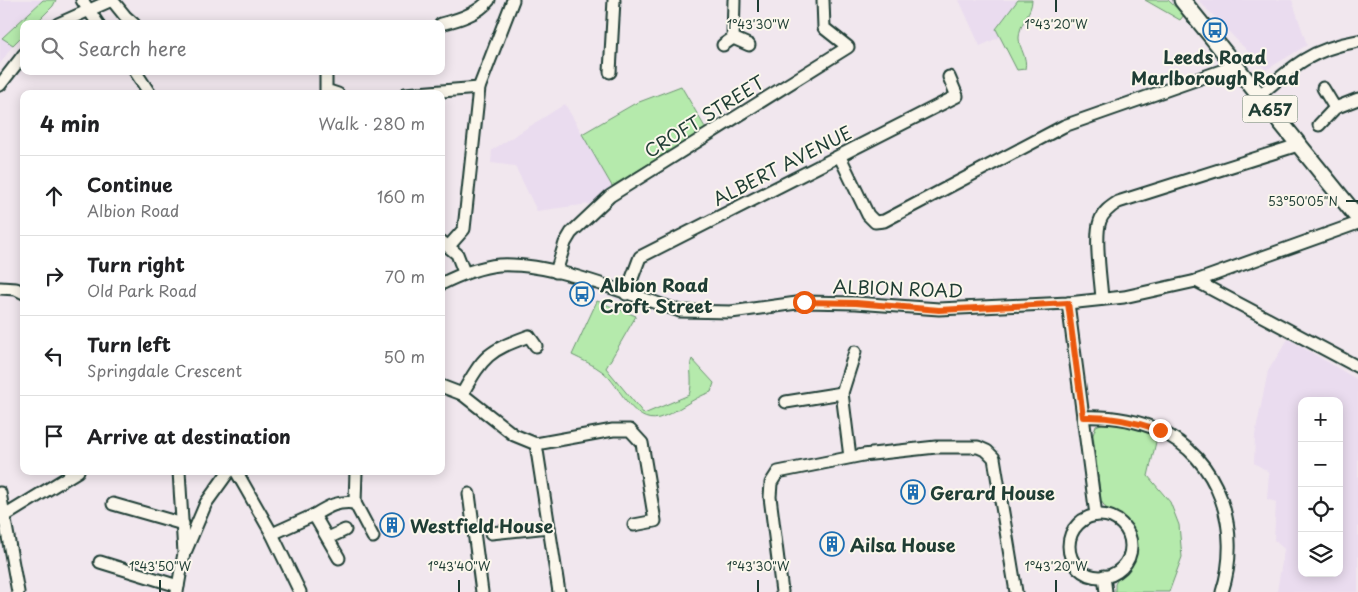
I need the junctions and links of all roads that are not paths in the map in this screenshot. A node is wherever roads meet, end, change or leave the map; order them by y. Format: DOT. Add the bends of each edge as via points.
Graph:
graph roads {
  1 [pos="82,0"];
  2 [pos="112,0"];
  3 [pos="489,0"];
  4 [pos="513,0"];
  5 [pos="614,0"];
  6 [pos="734,0"];
  7 [pos="823,0"];
  8 [pos="1182,0"];
  9 [pos="88,11"];
  10 [pos="67,20"];
  11 [pos="95,20"];
  12 [pos="130,20"];
  13 [pos="445,23"];
  14 [pos="733,38"];
  15 [pos="1358,41"];
  16 [pos="723,45"];
  17 [pos="748,45"];
  18 [pos="20,59"];
  19 [pos="1235,66"];
  20 [pos="611,72"];
  21 [pos="138,75"];
  22 [pos="326,75"];
  23 [pos="949,77"];
  24 [pos="0,85"];
  25 [pos="479,88"];
  26 [pos="1323,88"];
  27 [pos="147,90"];
  28 [pos="326,90"];
  29 [pos="445,91"];
  30 [pos="1260,95"];
  31 [pos="1358,99"];
  32 [pos="1335,108"];
  33 [pos="1319,125"];
  34 [pos="1298,144"];
  35 [pos="840,157"];
  36 [pos="1358,218"];
  37 [pos="1358,223"];
  38 [pos="445,244"];
  39 [pos="464,272"];
  40 [pos="556,272"];
  41 [pos="1196,281"];
  42 [pos="445,282"];
  43 [pos="0,288"];
  44 [pos="20,291"];
  45 [pos="626,294"];
  46 [pos="1102,300"];
  47 [pos="1068,303"];
  48 [pos="536,346"];
  49 [pos="855,352"];
  50 [pos="1358,367"];
  51 [pos="445,388"];
  52 [pos="842,393"];
  53 [pos="462,394"];
  54 [pos="786,402"];
  55 [pos="1083,417"];
  56 [pos="536,444"];
  57 [pos="850,457"];
  58 [pos="71,475"];
  59 [pos="179,475"];
  60 [pos="226,475"];
  61 [pos="238,475"];
  62 [pos="356,475"];
  63 [pos="0,493"];
  64 [pos="469,494"];
  65 [pos="355,503"];
  66 [pos="113,504"];
  67 [pos="314,515"];
  68 [pos="1096,515"];
  69 [pos="3,517"];
  70 [pos="183,524"];
  71 [pos="634,525"];
  72 [pos="549,527"];
  73 [pos="345,530"];
  74 [pos="491,533"];
  75 [pos="272,534"];
  76 [pos="373,537"];
  77 [pos="328,538"];
  78 [pos="4,547"];
  79 [pos="184,553"];
  80 [pos="338,558"];
  81 [pos="100,562"];
  82 [pos="1104,576"];
  83 [pos="178,589"];
  84 [pos="18,592"];
  85 [pos="300,592"];
  86 [pos="482,592"];
  87 [pos="559,592"];
  88 [pos="782,592"];
  89 [pos="1016,592"];
  90 [pos="1106,592"];
  91 [pos="1222,592"];
  1 -- 9 [label="street"];
  2 -- 9 [label="street"];
  2 -- 12 [label="street"];
  3 -- 13 [label="street" via="461,19"];
  4 -- 25 [label="street"];
  5 -- 20 [label="street"];
  6 -- 14 [label="street"];
  7 -- 40 [label="street, CROFT STREET" via="824,28 848,47 610,196 571,233"];
  8 -- 19 [label="main road, A657"];
  9 -- 10 [label="street"];
  9 -- 11 [label="street"];
  14 -- 16 [label="street"];
  14 -- 17 [label="street"];
  15 -- 30 [label="street" via="1325,47 1308,56"];
  18 -- 24 [label="street"];
  19 -- 30 [label="main road, A657"];
  19 -- 35 [label="street" via="1064,126 884,221 876,222 868,215"];
  21 -- 27 [label="street"];
  22 -- 28 [label="street"];
  23 -- 35 [label="street, ALBERT AVENUE" via="957,96"];
  25 -- 29 [label="street"];
  25 -- 38 [label="street" via="464,229"];
  26 -- 32 [label="street"];
  30 -- 34 [label="main road, A657"];
  31 -- 32 [label="street"];
  32 -- 33 [label="street"];
  34 -- 36 [label="main road, A657"];
  34 -- 46 [label="street" via="1118,202 1106,211 1099,222 1098,235"];
  35 -- 45 [label="street, ALBERT AVENUE" via="640,258"];
  37 -- 41 [label="street, ALBION ROAD"];
  38 -- 39 [label="street" via="457,254"];
  39 -- 40 [label="street, ALBION ROAD" via="498,265 540,267"];
  39 -- 42 [label="street, ALBION ROAD"];
  40 -- 45 [label="street, ALBION ROAD"];
  41 -- 46 [label="street, ALBION ROAD"];
  41 -- 50 [label="street"];
  43 -- 44 [label="street"];
  45 -- 47 [label="street, ALBION ROAD" via="697,313 804,302 939,310"];
  46 -- 47 [label="street, ALBION ROAD"];
  47 -- 55 [label="street"];
  48 -- 53 [label="street" via="531,331 496,348 484,357"];
  49 -- 52 [label="street"];
  51 -- 53 [label="street"];
  52 -- 54 [label="street"];
  52 -- 57 [label="street"];
  53 -- 56 [label="street" via="514,435"];
  55 -- 68 [label="street"];
  55 -- 91 [label="street" via="1108,417 1160,430 1188,449 1207,470 1219,491 1231,538 1229,567"];
  56 -- 71 [label="street" via="613,430 630,430 642,443 655,521"];
  56 -- 72 [label="street"];
  57 -- 88 [label="street" via="804,465 774,476 770,497"];
  57 -- 89 [label="street" via="961,446 987,451 994,458 998,477"];
  58 -- 69 [label="street"];
  59 -- 70 [label="street"];
  60 -- 79 [label="street" via="206,503"];
  61 -- 75 [label="street"];
  62 -- 65 [label="street"];
  63 -- 69 [label="street"];
  64 -- 86 [label="street"];
  65 -- 67 [label="street" via="332,504"];
  65 -- 76 [label="street"];
  66 -- 70 [label="street"];
  67 -- 75 [label="street"];
  67 -- 77 [label="street"];
  68 -- 82 [label="street" via="1116,520 1129,537 1130,547 1125,562 1114,573"];
  68 -- 82 [label="street" via="1074,528 1069,546 1076,566 1089,574"];
  69 -- 78 [label="street"];
  70 -- 79 [label="street"];
  72 -- 74 [label="street"];
  72 -- 87 [label="street"];
  73 -- 77 [label="street"];
  75 -- 85 [label="street"];
  77 -- 80 [label="street"];
  78 -- 84 [label="street"];
  79 -- 83 [label="street"];
  81 -- 83 [label="street"];
  82 -- 90 [label="street"];
}
